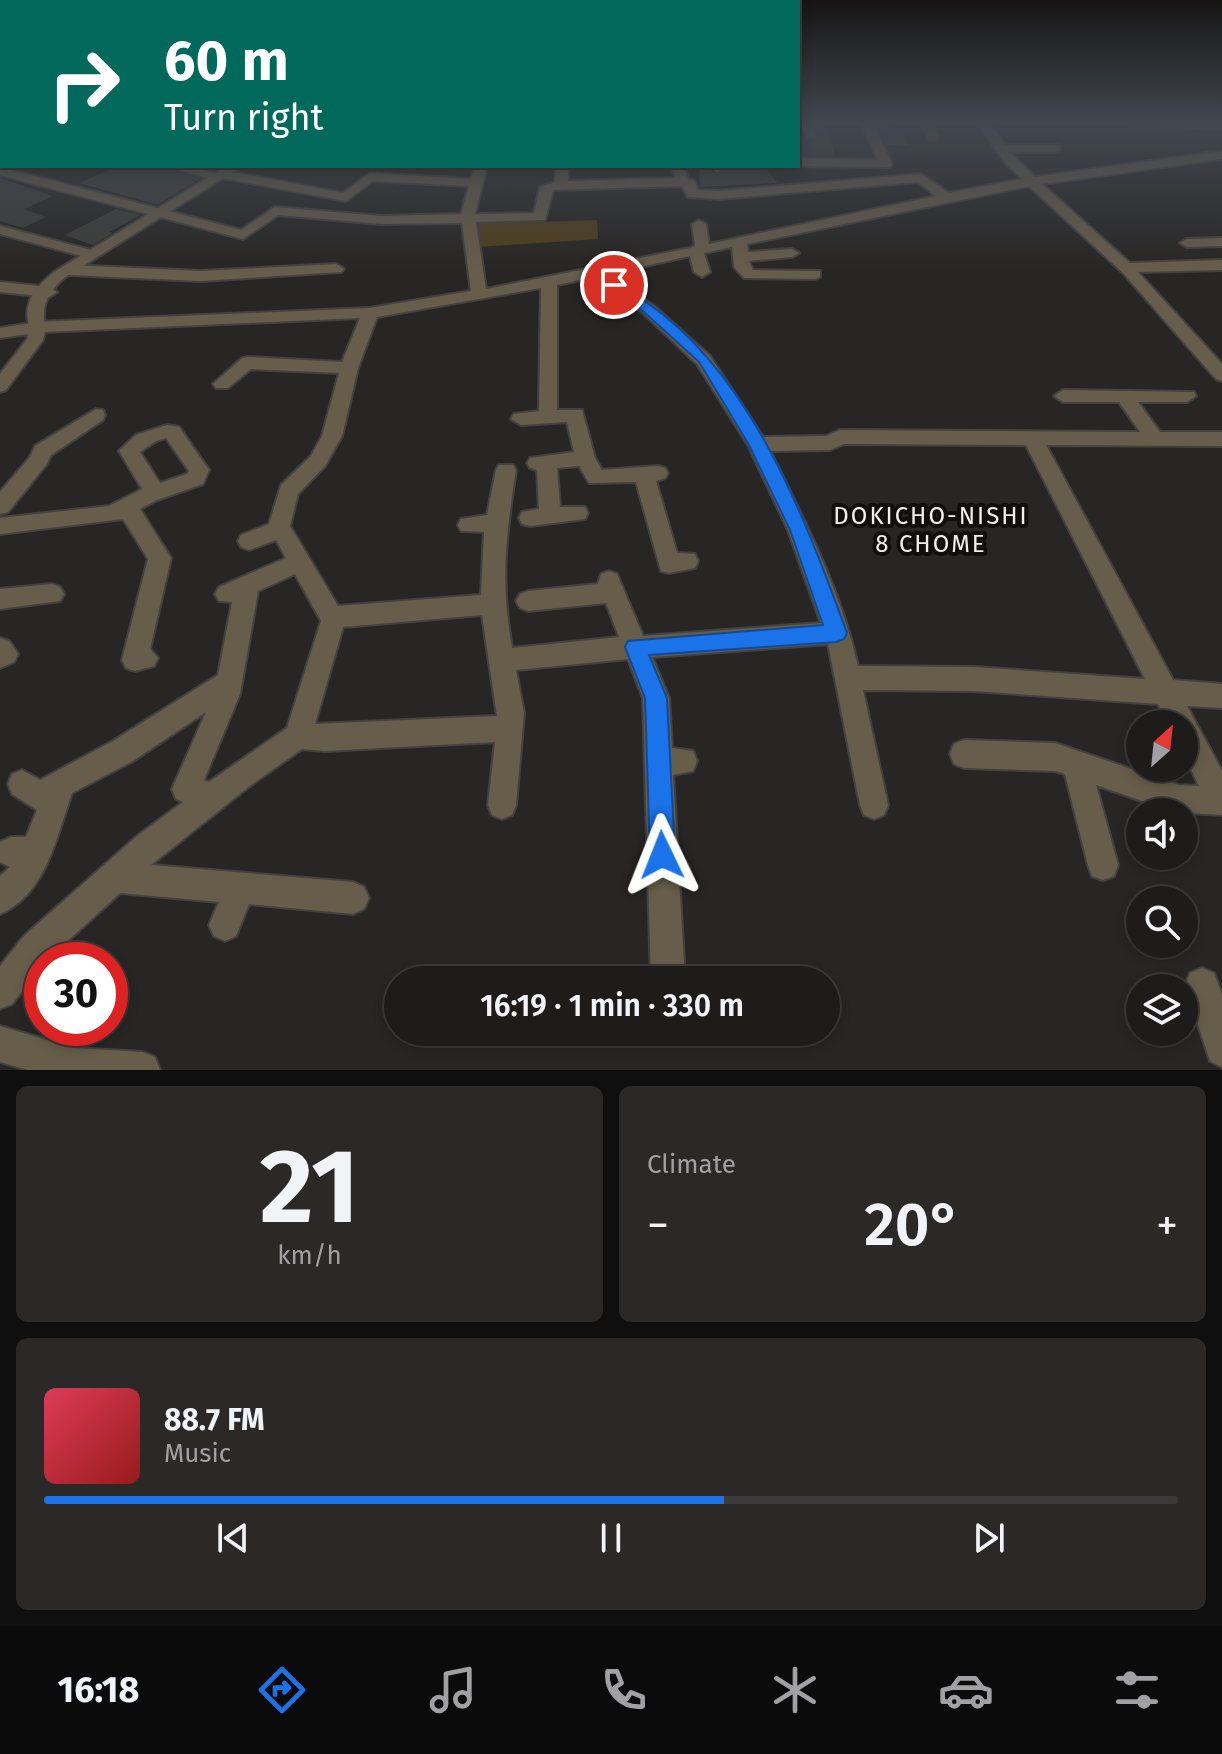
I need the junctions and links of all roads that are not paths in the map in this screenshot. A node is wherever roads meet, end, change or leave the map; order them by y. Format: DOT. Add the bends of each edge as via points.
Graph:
graph roads {
  1 [pos="4,172"];
  2 [pos="200,172"];
  3 [pos="227,172"];
  4 [pos="480,172"];
  5 [pos="562,172"];
  6 [pos="679,172"];
  7 [pos="1023,172"];
  8 [pos="1096,172"];
  9 [pos="220,176"];
  10 [pos="1033,180"];
  11 [pos="682,182"];
  12 [pos="477,183"];
  13 [pos="561,185"];
  14 [pos="947,198"];
  15 [pos="159,213"];
  16 [pos="468,219"];
  17 [pos="699,224"];
  18 [pos="0,230"];
  19 [pos="1222,242"];
  20 [pos="1187,243"];
  21 [pos="700,249"];
  22 [pos="740,249"];
  23 [pos="792,253"];
  24 [pos="93,255"];
  25 [pos="1222,265"];
  26 [pos="1126,268"];
  27 [pos="336,269"];
  28 [pos="69,270"];
  29 [pos="597,272"];
  30 [pos="702,272"];
  31 [pos="815,274"];
  32 [pos="798,275"];
  33 [pos="549,282"];
  34 [pos="0,287"];
  35 [pos="805,291"];
  36 [pos="44,292"];
  37 [pos="479,295"];
  38 [pos="370,313"];
  39 [pos="37,327"];
  40 [pos="0,333"];
  41 [pos="349,368"];
  42 [pos="1222,375"];
  43 [pos="222,384"];
  44 [pos="0,386"];
  45 [pos="1063,396"];
  46 [pos="1124,396"];
  47 [pos="1187,396"];
  48 [pos="96,415"];
  49 [pos="548,417"];
  50 [pos="521,419"];
  51 [pos="1033,439"];
  52 [pos="1155,439"];
  53 [pos="1222,439"];
  54 [pos="757,444"];
  55 [pos="585,458"];
  56 [pos="506,470"];
  57 [pos="155,492"];
  58 [pos="0,506"];
  59 [pos="126,506"];
  60 [pos="577,513"];
  61 [pos="497,523"];
  62 [pos="469,525"];
  63 [pos="0,526"];
  64 [pos="280,529"];
  65 [pos="249,541"];
  66 [pos="687,561"];
  67 [pos="299,562"];
  68 [pos="52,594"];
  69 [pos="0,599"];
  70 [pos="528,601"];
  71 [pos="493,604"];
  72 [pos="333,620"];
  73 [pos="836,633"];
  74 [pos="636,647"];
  75 [pos="0,649"];
  76 [pos="0,657"];
  77 [pos="145,658"];
  78 [pos="502,661"];
  79 [pos="848,678"];
  80 [pos="230,681"];
  81 [pos="1168,693"];
  82 [pos="1222,696"];
  83 [pos="509,728"];
  84 [pos="298,736"];
  85 [pos="964,754"];
  86 [pos="1077,765"];
  87 [pos="62,783"];
  88 [pos="22,784"];
  89 [pos="213,797"];
  90 [pos="1150,798"];
  91 [pos="1222,801"];
  92 [pos="1198,803"];
  93 [pos="502,805"];
  94 [pos="874,805"];
  95 [pos="1103,865"];
  96 [pos="115,877"];
  97 [pos="240,888"];
  98 [pos="0,898"];
  99 [pos="353,898"];
  100 [pos="225,925"];
  101 [pos="668,966"];
  102 [pos="1202,985"];
  103 [pos="0,992"];
  104 [pos="0,1044"];
  105 [pos="1222,1049"];
  106 [pos="142,1070"];
  1 -- 15 [label="street"];
  2 -- 9 [label="street"];
  3 -- 9 [label="street"];
  4 -- 12 [label="street"];
  5 -- 13 [label="street"];
  6 -- 11 [label="street"];
  7 -- 10 [label="street"];
  8 -- 10 [label="street"];
  9 -- 12 [label="street" via="346,197 370,177"];
  9 -- 15 [label="street"];
  10 -- 14 [label="street"];
  10 -- 26 [label="street"];
  11 -- 13 [label="street"];
  11 -- 14 [label="street" via="689,183 693,194 719,200 921,178"];
  12 -- 16 [label="street"];
  13 -- 16 [label="street" via="547,187 540,217"];
  14 -- 22 [label="street"];
  15 -- 16 [label="street" via="243,235 275,211 381,220"];
  15 -- 24 [label="street"];
  16 -- 37 [label="street"];
  17 -- 21 [label="street"];
  18 -- 24 [label="street"];
  19 -- 20 [label="street"];
  21 -- 22 [label="street"];
  21 -- 29 [label="street"];
  21 -- 30 [label="street"];
  22 -- 23 [label="street"];
  22 -- 32 [label="street" via="749,275"];
  24 -- 28 [label="street"];
  25 -- 26 [label="street"];
  26 -- 42 [label="street"];
  27 -- 28 [label="street" via="201,276"];
  28 -- 36 [label="street"];
  29 -- 33 [label="street"];
  29 -- 54 [label="street" via="704,360"];
  31 -- 32 [label="street"];
  32 -- 35 [label="street"];
  33 -- 37 [label="street"];
  33 -- 49 [label="street" via="556,325 541,357"];
  34 -- 36 [label="street"];
  36 -- 39 [label="street" via="50,308"];
  37 -- 38 [label="street"];
  38 -- 39 [label="street"];
  38 -- 41 [label="street"];
  39 -- 40 [label="street"];
  39 -- 44 [label="street" via="35,340"];
  41 -- 43 [label="street" via="247,363"];
  41 -- 64 [label="street" via="332,436 318,461 288,491"];
  45 -- 46 [label="street"];
  46 -- 47 [label="street"];
  46 -- 52 [label="street"];
  48 -- 58 [label="street" via="32,448 39,460"];
  49 -- 50 [label="street"];
  49 -- 55 [label="street" via="575,415"];
  51 -- 52 [label="street"];
  51 -- 54 [label="street" via="840,437 830,443"];
  51 -- 81 [label="street"];
  52 -- 53 [label="street"];
  54 -- 73 [label="street" via="799,530"];
  55 -- 60 [label="street" via="542,462 540,517"];
  55 -- 66 [label="street" via="596,478 651,473 669,564"];
  56 -- 61 [label="street"];
  57 -- 59 [label="street"];
  59 -- 63 [label="street" via="113,514"];
  59 -- 77 [label="street" via="160,558 135,660"];
  61 -- 62 [label="street"];
  61 -- 71 [label="street"];
  64 -- 65 [label="street"];
  64 -- 67 [label="street"];
  67 -- 72 [label="street"];
  67 -- 80 [label="street" via="237,589"];
  68 -- 69 [label="street"];
  70 -- 74 [label="street" via="611,587"];
  71 -- 72 [label="street" via="345,614"];
  71 -- 78 [label="street"];
  72 -- 84 [label="street"];
  73 -- 74 [label="street"];
  73 -- 79 [label="street"];
  74 -- 78 [label="street"];
  74 -- 101 [label="street" via="656,698 671,761"];
  75 -- 76 [label="street" via="5,654"];
  78 -- 83 [label="street"];
  79 -- 81 [label="street" via="969,689"];
  79 -- 94 [label="street"];
  80 -- 87 [label="street" via="123,751"];
  80 -- 89 [label="street" via="186,789"];
  81 -- 82 [label="street"];
  81 -- 91 [label="street"];
  83 -- 84 [label="street"];
  83 -- 93 [label="street"];
  84 -- 89 [label="street"];
  85 -- 86 [label="street" via="1055,757"];
  86 -- 90 [label="street"];
  86 -- 95 [label="street"];
  87 -- 88 [label="street" via="38,796"];
  87 -- 98 [label="street" via="23,852 29,869"];
  89 -- 96 [label="street"];
  91 -- 92 [label="street"];
  96 -- 97 [label="street"];
  96 -- 103 [label="street" via="36,948"];
  97 -- 99 [label="street"];
  97 -- 100 [label="street"];
  102 -- 105 [label="street"];
  104 -- 106 [label="street" via="74,1066"];
}
